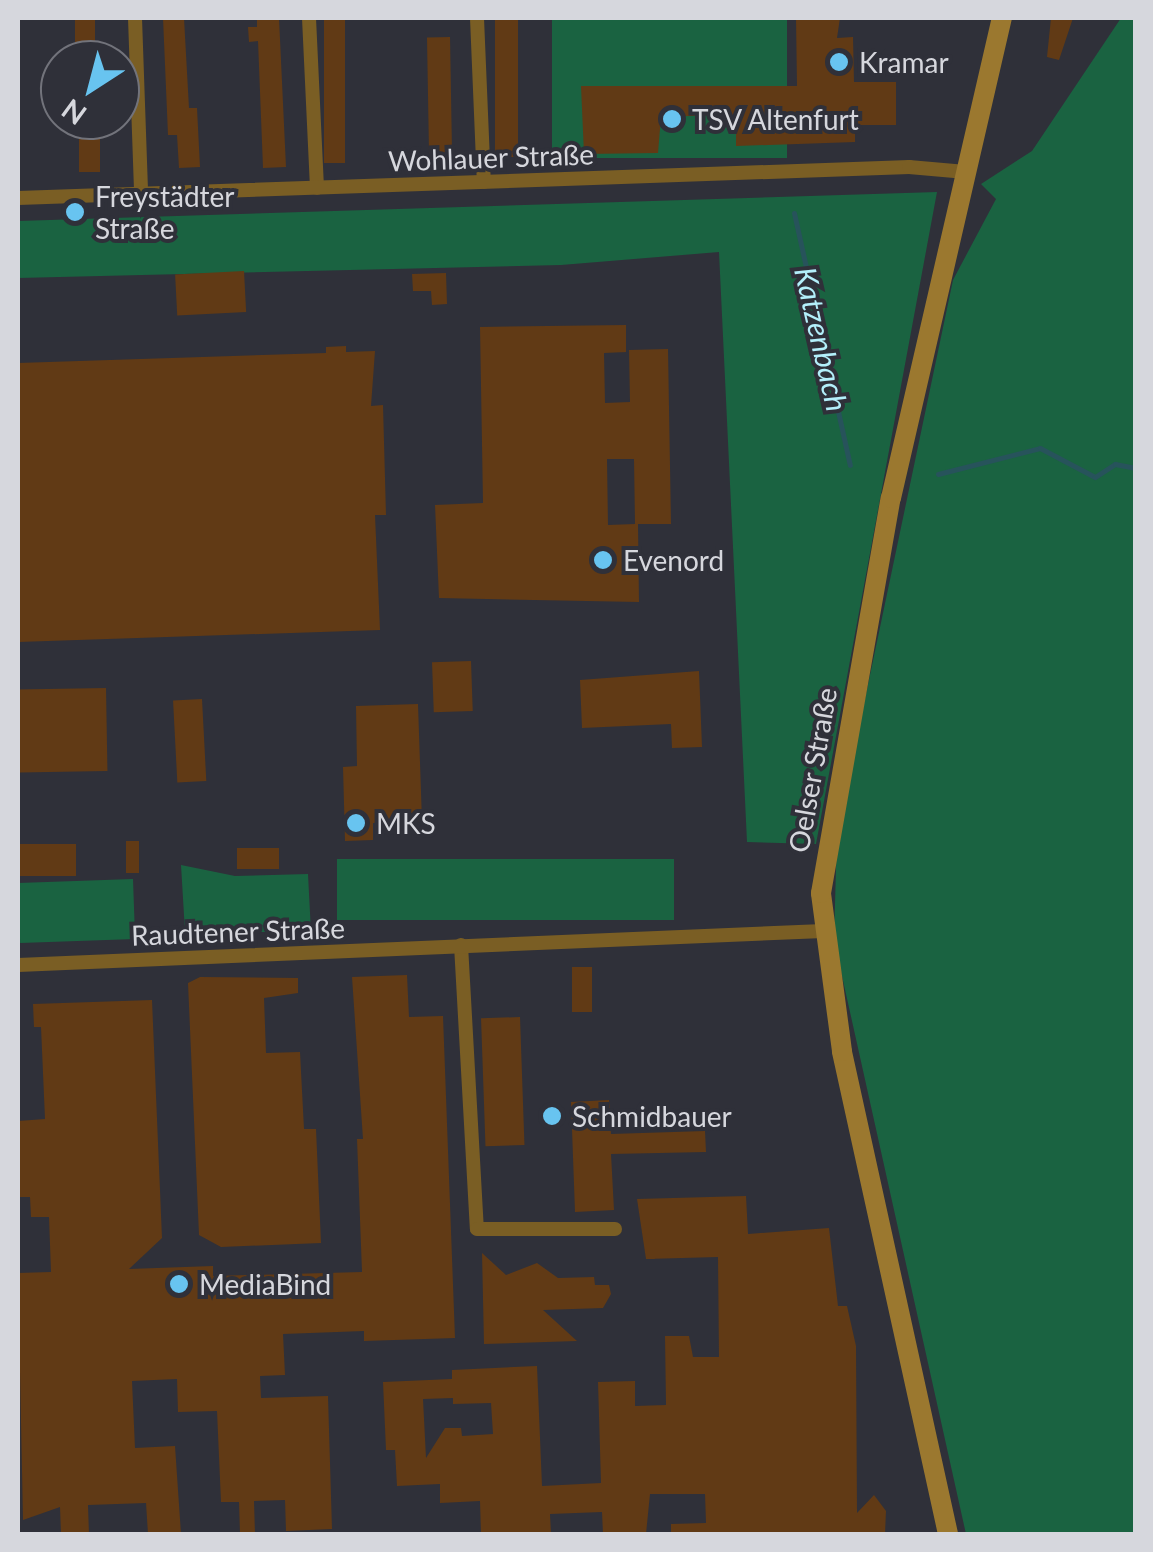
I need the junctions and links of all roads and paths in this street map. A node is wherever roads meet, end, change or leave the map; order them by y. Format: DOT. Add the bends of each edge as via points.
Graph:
graph roads {
  1 [pos="135,18"];
  2 [pos="309,18"];
  3 [pos="477,18"];
  4 [pos="1002,18"];
  5 [pos="966,172"];
  6 [pos="484,182"];
  7 [pos="316,188"];
  8 [pos="141,193"];
  9 [pos="18,198"];
  10 [pos="823,931"];
  11 [pos="461,945"];
  12 [pos="18,966"];
  13 [pos="615,1230"];
  14 [pos="948,1534"];
  1 -- 8 [label="street"];
  2 -- 7 [label="street"];
  3 -- 6 [label="street"];
  4 -- 5 [label="main road, Oelser Straße"];
  5 -- 6 [label="street, Wohlauer Straße" via="909,167"];
  5 -- 10 [label="main road, Oelser Straße" via="859,659 822,868"];
  6 -- 7 [label="street, Wohlauer Straße"];
  7 -- 8 [label="street, Wohlauer Straße"];
  8 -- 9 [label="street, Wohlauer Straße"];
  10 -- 11 [label="street, Raudtener Straße"];
  10 -- 14 [label="main road, Oelser Straße" via="851,1097"];
  11 -- 12 [label="street, Raudtener Straße"];
  11 -- 13 [label="street" via="477,1229"];
}
